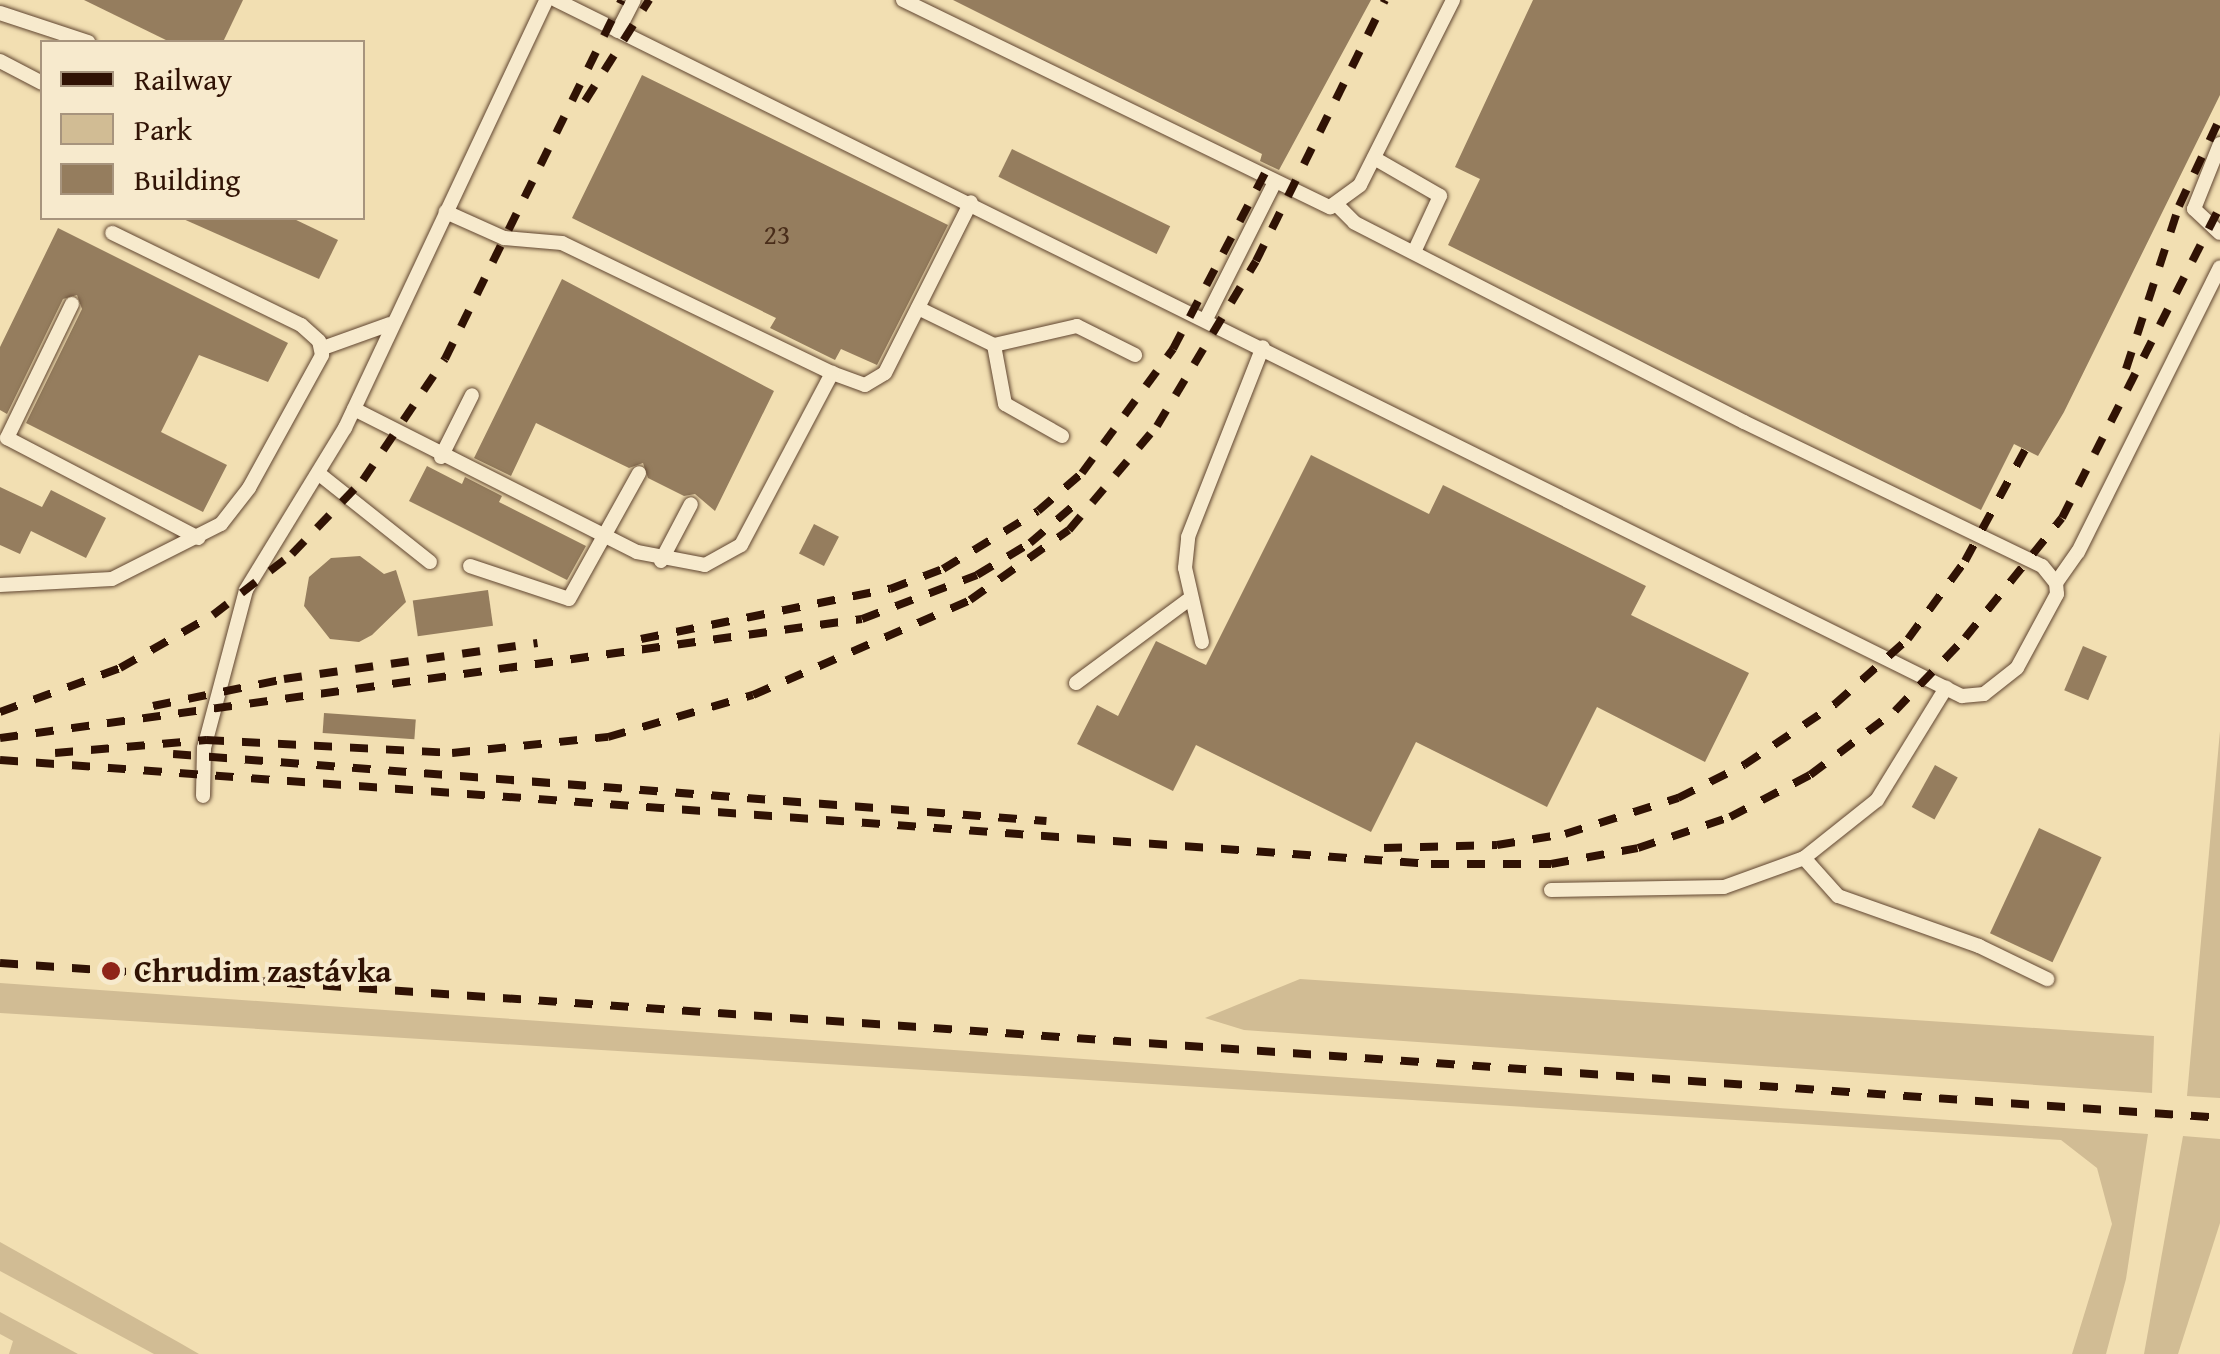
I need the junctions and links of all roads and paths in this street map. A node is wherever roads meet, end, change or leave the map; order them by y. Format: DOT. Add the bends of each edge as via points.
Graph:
graph roads {
  1 [pos="546,0"];
  2 [pos="556,0"];
  3 [pos="634,0"];
  4 [pos="903,0"];
  5 [pos="1453,0"];
  6 [pos="0,13"];
  7 [pos="618,31"];
  8 [pos="82,40"];
  9 [pos="0,61"];
  10 [pos="40,81"];
  11 [pos="2220,144"];
  12 [pos="1374,158"];
  13 [pos="1274,184"];
  14 [pos="970,202"];
  15 [pos="1338,206"];
  16 [pos="446,212"];
  17 [pos="2220,233"];
  18 [pos="112,234"];
  19 [pos="1414,252"];
  20 [pos="2220,267"];
  21 [pos="72,304"];
  22 [pos="918,308"];
  23 [pos="1206,319"];
  24 [pos="390,324"];
  25 [pos="994,345"];
  26 [pos="322,348"];
  27 [pos="1263,348"];
  28 [pos="1135,355"];
  29 [pos="832,373"];
  30 [pos="472,396"];
  31 [pos="354,409"];
  32 [pos="1062,436"];
  33 [pos="441,457"];
  34 [pos="318,472"];
  35 [pos="640,474"];
  36 [pos="690,504"];
  37 [pos="606,537"];
  38 [pos="198,538"];
  39 [pos="661,561"];
  40 [pos="430,562"];
  41 [pos="470,566"];
  42 [pos="2056,582"];
  43 [pos="0,586"];
  44 [pos="1191,598"];
  45 [pos="1202,642"];
  46 [pos="1076,683"];
  47 [pos="1946,688"];
  48 [pos="202,796"];
  49 [pos="1804,858"];
  50 [pos="1550,890"];
  51 [pos="2046,979"];
  1 -- 16 [label="lane"];
  2 -- 7 [label="lane"];
  3 -- 7 [label="lane"];
  4 -- 13 [label="lane"];
  5 -- 12 [label="lane"];
  6 -- 8 [label="lane"];
  7 -- 14 [label="lane"];
  9 -- 10 [label="lane"];
  11 -- 17 [label="lane" via="2194,209"];
  12 -- 15 [label="lane"];
  12 -- 19 [label="lane" via="1440,196"];
  13 -- 15 [label="lane" via="1320,206"];
  13 -- 23 [label="lane"];
  14 -- 22 [label="lane"];
  14 -- 23 [label="lane"];
  15 -- 19 [label="lane" via="1354,222"];
  16 -- 24 [label="lane"];
  16 -- 29 [label="lane" via="504,238 562,243"];
  18 -- 26 [label="lane" via="301,326"];
  19 -- 42 [label="lane" via="2042,566"];
  20 -- 42 [label="lane" via="2078,552"];
  21 -- 38 [label="lane" via="7,438"];
  22 -- 25 [label="lane"];
  22 -- 29 [label="lane" via="880,379 857,385"];
  23 -- 27 [label="lane"];
  24 -- 26 [label="lane"];
  24 -- 31 [label="lane"];
  25 -- 28 [label="lane" via="1077,326"];
  25 -- 32 [label="lane" via="1004,404"];
  26 -- 38 [label="lane" via="237,508"];
  27 -- 44 [label="lane" via="1188,537"];
  27 -- 47 [label="lane"];
  29 -- 39 [label="lane" via="741,546 704,566"];
  30 -- 33 [label="lane"];
  31 -- 33 [label="lane"];
  31 -- 34 [label="lane"];
  33 -- 37 [label="lane"];
  34 -- 40 [label="lane"];
  34 -- 48 [label="lane" via="246,590 204,748"];
  35 -- 37 [label="lane"];
  36 -- 39 [label="lane"];
  37 -- 39 [label="lane"];
  37 -- 41 [label="lane" via="570,599"];
  38 -- 43 [label="lane" via="91,584"];
  42 -- 47 [label="lane" via="2052,609 2006,680 1972,698"];
  44 -- 45 [label="lane"];
  44 -- 46 [label="lane"];
  47 -- 49 [label="lane" via="1877,800"];
  49 -- 50 [label="lane" via="1724,887"];
  49 -- 51 [label="lane" via="1838,896 1980,946"];
}
